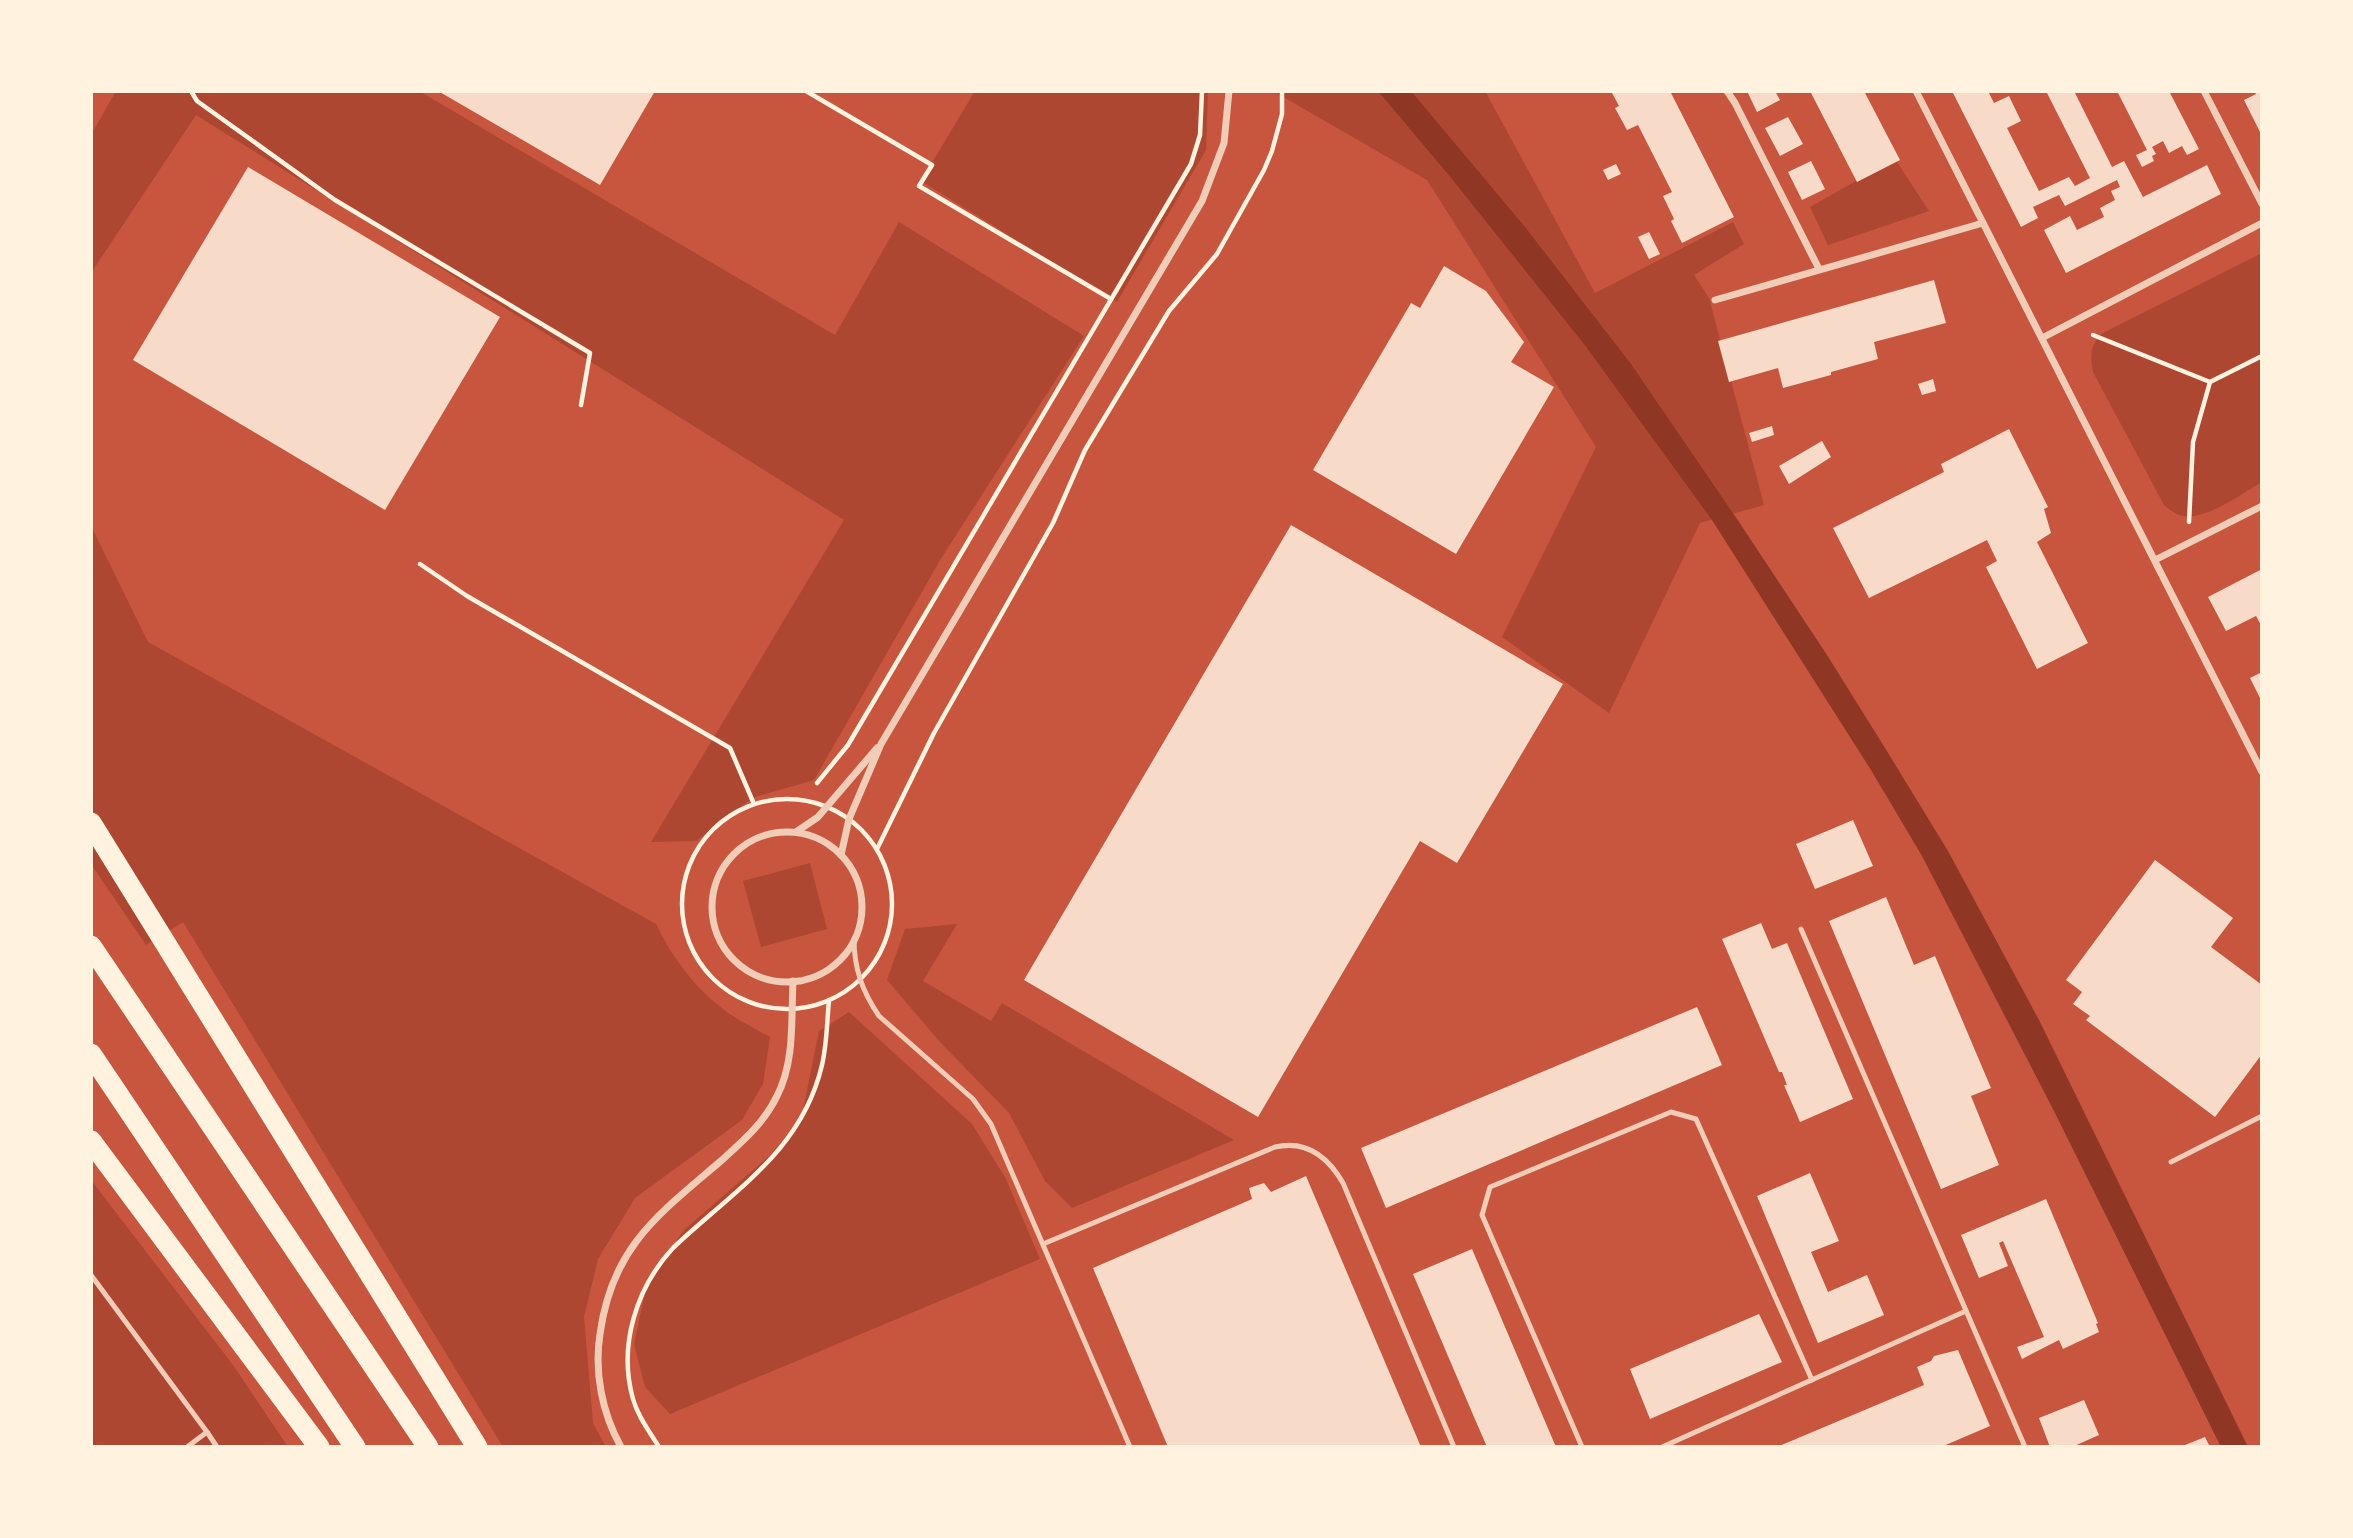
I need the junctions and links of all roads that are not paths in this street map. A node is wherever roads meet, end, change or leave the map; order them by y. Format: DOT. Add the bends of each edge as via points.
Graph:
graph roads {
  1 [pos="1229,91"];
  2 [pos="1727,91"];
  3 [pos="1916,91"];
  4 [pos="2204,91"];
  5 [pos="2262,204"];
  6 [pos="1983,223"];
  7 [pos="2262,223"];
  8 [pos="1819,269"];
  9 [pos="1715,300"];
  10 [pos="2042,338"];
  11 [pos="2262,506"];
  12 [pos="2155,560"];
  13 [pos="880,744"];
  14 [pos="2262,772"];
  15 [pos="91,823"];
  16 [pos="796,832"];
  17 [pos="841,855"];
  18 [pos="1801,929"];
  19 [pos="855,939"];
  20 [pos="91,946"];
  21 [pos="793,981"];
  22 [pos="91,1054"];
  23 [pos="2262,1116"];
  24 [pos="91,1141"];
  25 [pos="2171,1162"];
  26 [pos="1043,1244"];
  27 [pos="91,1275"];
  28 [pos="1966,1311"];
  29 [pos="1812,1380"];
  30 [pos="206,1432"];
  31 [pos="187,1447"];
  32 [pos="217,1447"];
  33 [pos="319,1447"];
  34 [pos="355,1447"];
  35 [pos="428,1447"];
  36 [pos="477,1447"];
  37 [pos="621,1447"];
  38 [pos="1130,1447"];
  39 [pos="1454,1447"];
  40 [pos="1582,1447"];
  41 [pos="1662,1447"];
  42 [pos="2025,1447"];
  1 -- 13 [label="street" via="1224,143 1202,201"];
  2 -- 8 [label="street"];
  3 -- 6 [label="street"];
  4 -- 5 [label="street"];
  6 -- 8 [label="street"];
  6 -- 10 [label="street"];
  7 -- 10 [label="street"];
  8 -- 9 [label="street"];
  10 -- 12 [label="street"];
  11 -- 12 [label="street"];
  12 -- 14 [label="street"];
  13 -- 16 [label="street" via="818,817"];
  13 -- 17 [label="street" via="849,819"];
  15 -- 36 [label="highway"];
  16 -- 17 [label="street" via="820,839"];
  16 -- 21 [label="street" via="762,836 743,846 721,871 712,905 716,930 736,961 768,979"];
  17 -- 19 [label="street" via="861,896"];
  18 -- 28 [label="lane"];
  19 -- 21 [label="street" via="824,971"];
  19 -- 26 [label="lane" via="855,966 870,1002 884,1022 983,1110"];
  20 -- 35 [label="highway"];
  21 -- 37 [label="street" via="789,1059 767,1114 738,1146 647,1226 615,1275 602,1317 598,1365 610,1425"];
  22 -- 34 [label="highway"];
  23 -- 25 [label="lane"];
  24 -- 33 [label="highway"];
  26 -- 38 [label="lane"];
  26 -- 39 [label="lane" via="1275,1147 1296,1144 1317,1152 1343,1183"];
  27 -- 30 [label="lane"];
  28 -- 29 [label="lane"];
  28 -- 42 [label="lane"];
  29 -- 40 [label="lane" via="1696,1119 1671,1112 1490,1187 1482,1215"];
  29 -- 41 [label="lane"];
  30 -- 31 [label="lane"];
  30 -- 32 [label="lane"];
}
